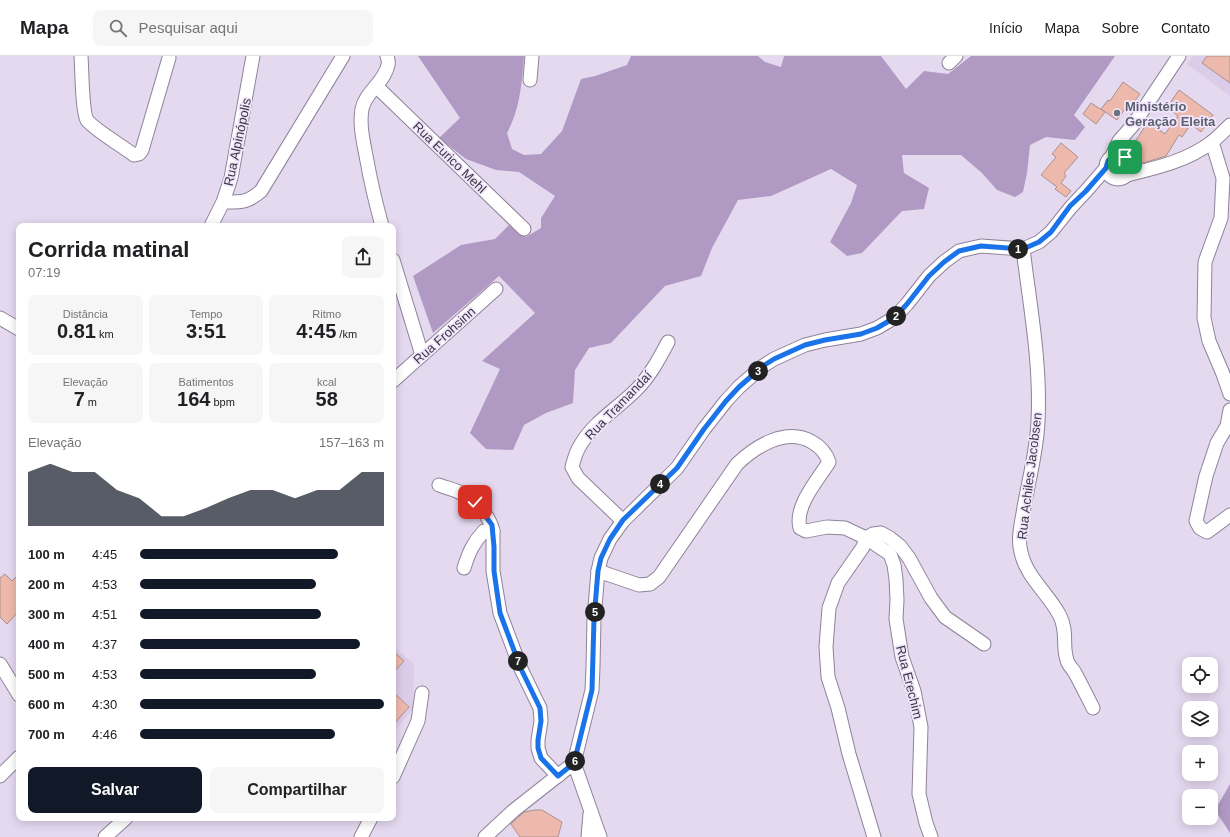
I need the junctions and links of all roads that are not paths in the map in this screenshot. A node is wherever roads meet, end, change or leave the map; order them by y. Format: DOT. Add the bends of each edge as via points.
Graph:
graph roads {
  1 [pos="81,56"];
  2 [pos="253,56"];
  3 [pos="343,56"];
  4 [pos="387,56"];
  5 [pos="532,56"];
  6 [pos="1180,56"];
  7 [pos="169,58"];
  8 [pos="530,80"];
  9 [pos="376,86"];
  10 [pos="1230,125"];
  11 [pos="1212,142"];
  12 [pos="1122,166"];
  13 [pos="1086,191"];
  14 [pos="223,202"];
  15 [pos="212,223"];
  16 [pos="381,223"];
  17 [pos="524,229"];
  18 [pos="1023,249"];
  19 [pos="396,270"];
  20 [pos="496,289"];
  21 [pos="0,318"];
  22 [pos="16,326"];
  23 [pos="668,342"];
  24 [pos="422,355"];
  25 [pos="396,378"];
  26 [pos="1230,394"];
  27 [pos="1230,410"];
  28 [pos="439,486"];
  29 [pos="1230,515"];
  30 [pos="623,520"];
  31 [pos="493,531"];
  32 [pos="866,538"];
  33 [pos="464,568"];
  34 [pos="598,571"];
  35 [pos="984,644"];
  36 [pos="0,664"];
  37 [pos="16,690"];
  38 [pos="422,693"];
  39 [pos="1093,708"];
  40 [pos="16,753"];
  41 [pos="16,760"];
  42 [pos="0,762"];
  43 [pos="574,763"];
  44 [pos="396,770"];
  45 [pos="0,776"];
  46 [pos="558,776"];
  47 [pos="591,810"];
  48 [pos="123,821"];
  49 [pos="369,821"];
  50 [pos="105,837"];
  51 [pos="361,837"];
  52 [pos="485,837"];
  53 [pos="588,837"];
  54 [pos="600,837"];
  55 [pos="874,837"];
  56 [pos="931,837"];
  1 -- 7 [label="street" via="84,111 87,121 134,155 142,150"];
  2 -- 14 [label="street, Rua Alpinópolis" via="231,178"];
  3 -- 14 [label="street" via="261,191 243,202"];
  4 -- 9 [label="street" via="389,64"];
  5 -- 8 [label="street"];
  6 -- 12 [label="street" via="1133,125"];
  9 -- 16 [label="street" via="362,107 361,120 362,136"];
  9 -- 17 [label="street, Rua Eurico Mehl"];
  10 -- 11 [label="street"];
  11 -- 12 [label="street" via="1176,162 1145,171"];
  11 -- 26 [label="street" via="1223,178 1221,218 1205,262 1204,318 1209,341"];
  12 -- 13 [label="street"];
  12 -- 13 [label="street" via="1109,174 1106,168"];
  13 -- 18 [label="street" via="1070,206 1051,232 1039,242"];
  14 -- 15 [label="street, Rua Alpinópolis"];
  18 -- 30 [label="street" via="981,246 959,251 929,276 894,318 877,328 861,334 805,345 763,366 726,401 677,468"];
  18 -- 39 [label="street, Rua Achiles Jacobsen" via="1038,380 1038,421 1020,535 1021,552 1026,567 1061,618 1065,632 1067,661"];
  19 -- 24 [label="street"];
  20 -- 24 [label="street, Rua Frohsinn"];
  21 -- 22 [label="street"];
  23 -- 30 [label="street, Rua Tramandaí" via="658,362 636,390 593,429 574,457 572,467 578,478"];
  24 -- 25 [label="street, Rua Frohsinn"];
  27 -- 29 [label="street" via="1227,426 1217,443 1206,476 1196,521 1200,528 1207,532"];
  28 -- 31 [label="street" via="464,494 475,502 492,525"];
  30 -- 34 [label="street" via="610,539"];
  31 -- 33 [label="street" via="484,531 474,542"];
  31 -- 46 [label="street" via="494,571 500,613 521,669 540,708 538,748 541,758"];
  32 -- 34 [label="street, Rua Erechim" via="845,528 827,527 806,531 800,528 798,522 807,496 829,462 819,445 808,439 782,437 749,453 737,464 659,577 650,584 639,585"];
  32 -- 35 [label="street" via="881,533 900,546 945,617"];
  32 -- 55 [label="street" via="863,547 838,583 829,608 826,647 828,677"];
  32 -- 56 [label="street, Rua Erechim" via="890,554 894,565 896,619 902,657 914,691 921,727 920,794"];
  34 -- 43 [label="street" via="592,690"];
  36 -- 37 [label="street"];
  38 -- 44 [label="street" via="418,721"];
  40 -- 42 [label="street"];
  41 -- 45 [label="street"];
  43 -- 46 [label="street"];
  43 -- 47 [label="street"];
  46 -- 52 [label="street"];
  47 -- 53 [label="street"];
  47 -- 54 [label="street"];
  48 -- 50 [label="street"];
  49 -- 51 [label="street"];
}
